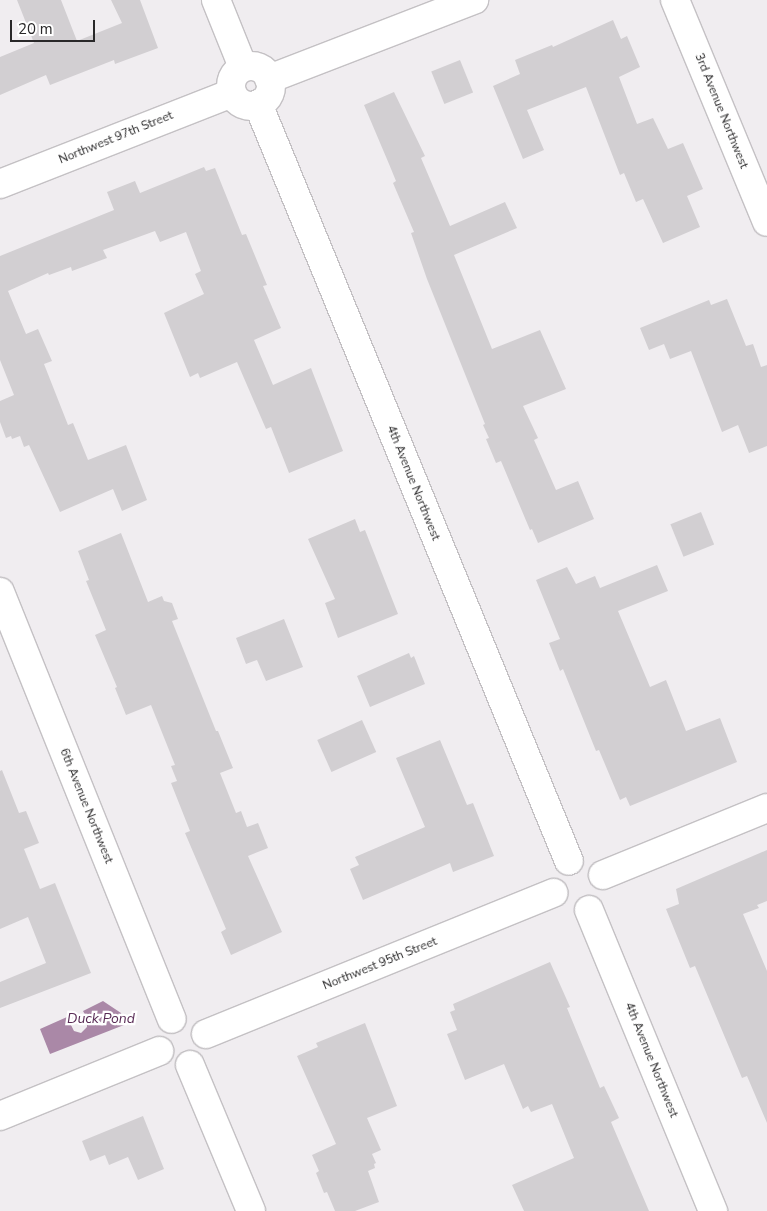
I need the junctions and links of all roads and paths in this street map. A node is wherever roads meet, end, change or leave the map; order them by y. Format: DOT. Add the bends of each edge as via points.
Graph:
graph roads {
  1 [pos="216,0"];
  2 [pos="474,0"];
  3 [pos="675,0"];
  4 [pos="244,67"];
  5 [pos="269,79"];
  6 [pos="232,93"];
  7 [pos="258,104"];
  8 [pos="0,184"];
  9 [pos="767,222"];
  10 [pos="0,592"];
  11 [pos="767,808"];
  12 [pos="569,861"];
  13 [pos="603,875"];
  14 [pos="554,893"];
  15 [pos="589,910"];
  16 [pos="172,1019"];
  17 [pos="206,1034"];
  18 [pos="159,1051"];
  19 [pos="190,1065"];
  20 [pos="0,1116"];
  21 [pos="251,1211"];
  22 [pos="713,1211"];
  1 -- 4 [label="street"];
  2 -- 5 [label="street"];
  3 -- 9 [label="street, 3rd Avenue Northwest"];
  4 -- 5 [label="street" via="258,67"];
  4 -- 6 [label="street" via="232,79"];
  5 -- 7 [label="street" via="269,93"];
  6 -- 7 [label="street" via="240,103"];
  6 -- 8 [label="street, Northwest 97th Street"];
  7 -- 12 [label="street, 4th Avenue Northwest"];
  10 -- 16 [label="street, 6th Avenue Northwest"];
  11 -- 13 [label="street"];
  12 -- 13 [label="street" via="587,860 595,864"];
  12 -- 14 [label="street" via="556,873"];
  13 -- 15 [label="street" via="606,888 603,897"];
  14 -- 15 [label="street" via="567,909 575,912"];
  14 -- 17 [label="street, Northwest 95th Street"];
  15 -- 22 [label="street, 4th Avenue Northwest"];
  16 -- 17 [label="street" via="189,1017"];
  16 -- 18 [label="street" via="160,1030 157,1038"];
  17 -- 19 [label="street" via="205,1051"];
  18 -- 19 [label="street" via="171,1064"];
  18 -- 20 [label="street"];
  19 -- 21 [label="street"];
}
